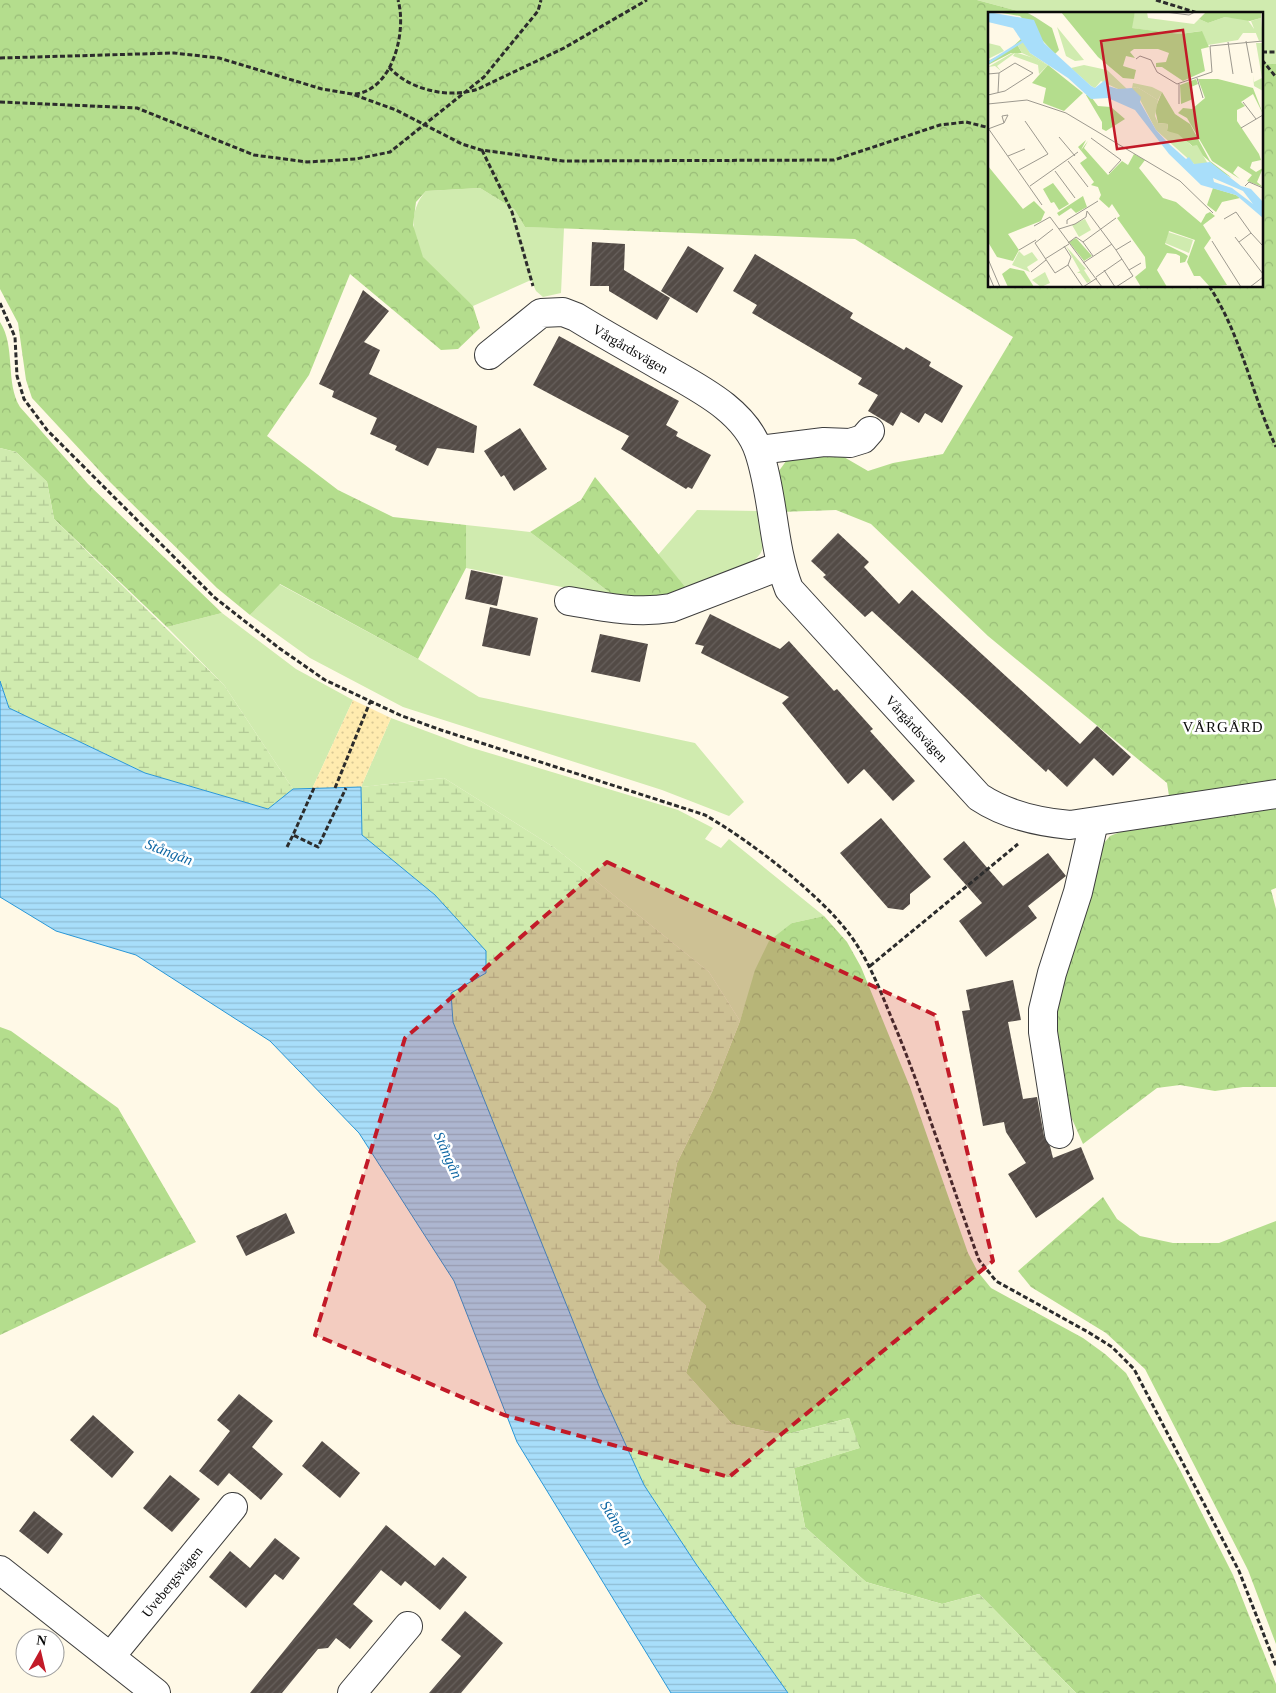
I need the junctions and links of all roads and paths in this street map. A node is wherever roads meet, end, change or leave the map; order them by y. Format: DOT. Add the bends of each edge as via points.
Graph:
graph roads {
  1 [pos="398,0"];
  2 [pos="541,0"];
  3 [pos="647,0"];
  4 [pos="1156,0"];
  5 [pos="1195,12"];
  6 [pos="0,58"];
  7 [pos="1264,62"];
  8 [pos="389,67"];
  9 [pos="1276,77"];
  10 [pos="352,94"];
  11 [pos="463,94"];
  12 [pos="0,102"];
  13 [pos="423,124"];
  14 [pos="988,128"];
  15 [pos="481,150"];
  16 [pos="1210,288"];
  17 [pos="0,303"];
  18 [pos="541,313"];
  19 [pos="489,355"];
  20 [pos="870,431"];
  21 [pos="1276,447"];
  22 [pos="759,450"];
  23 [pos="780,566"];
  24 [pos="569,602"];
  25 [pos="370,702"];
  26 [pos="314,788"];
  27 [pos="335,788"];
  28 [pos="346,788"];
  29 [pos="1276,794"];
  30 [pos="1094,822"];
  31 [pos="1043,823"];
  32 [pos="293,835"];
  33 [pos="287,848"];
  34 [pos="870,966"];
  35 [pos="1059,1134"];
  36 [pos="233,1506"];
  37 [pos="0,1570"];
  38 [pos="408,1626"];
  39 [pos="111,1656"];
  40 [pos="1276,1666"];
  41 [pos="156,1693"];
  42 [pos="352,1693"];
  1 -- 8 [label="path" via="402,11 401,24"];
  2 -- 11 [label="path" via="538,11 484,77"];
  3 -- 11 [label="path" via="564,48 478,90"];
  4 -- 5 [label="path"];
  6 -- 10 [label="path" via="174,54 219,58 322,89"];
  7 -- 9 [label="path"];
  8 -- 10 [label="path" via="366,93"];
  8 -- 11 [label="path" via="413,87"];
  10 -- 13 [label="path"];
  11 -- 13 [label="path"];
  12 -- 13 [label="path" via="137,108 254,154 307,162 356,159 390,152"];
  13 -- 15 [label="path"];
  14 -- 15 [label="path" via="966,122 940,125 834,160 563,160"];
  15 -- 18 [label="path" via="512,212"];
  16 -- 21 [label="path" via="1222,306"];
  17 -- 25 [label="path" via="15,337 17,376 24,399 47,430 214,597 325,680"];
  18 -- 19 [label="street"];
  18 -- 22 [label="street, Vårgårdsvägen" via="563,312 576,317 714,397 734,415"];
  20 -- 22 [label="street" via="863,439 850,443 824,442"];
  22 -- 23 [label="street, Vårgårdsvägen"];
  23 -- 24 [label="street" via="662,609 631,610"];
  23 -- 31 [label="street, Vårgårdsvägen" via="789,589 979,797 993,807"];
  25 -- 27 [label="path"];
  25 -- 34 [label="path" via="441,730 705,814 789,876 838,920"];
  26 -- 32 [label="path"];
  28 -- 32 [label="path" via="318,846"];
  29 -- 30 [label="street, Vårgårdsvägen"];
  30 -- 31 [label="street, Vårgårdsvägen" via="1070,826"];
  30 -- 35 [label="street" via="1078,892 1043,1010"];
  31 -- 34 [label="path"];
  32 -- 33 [label="path"];
  34 -- 40 [label="path" via="908,1056 979,1260 996,1281 1112,1347 1134,1369 1239,1571"];
  36 -- 39 [label="street, Uvebergsvägen"];
  37 -- 39 [label="street"];
  38 -- 42 [label="street"];
  39 -- 41 [label="street"];
}
